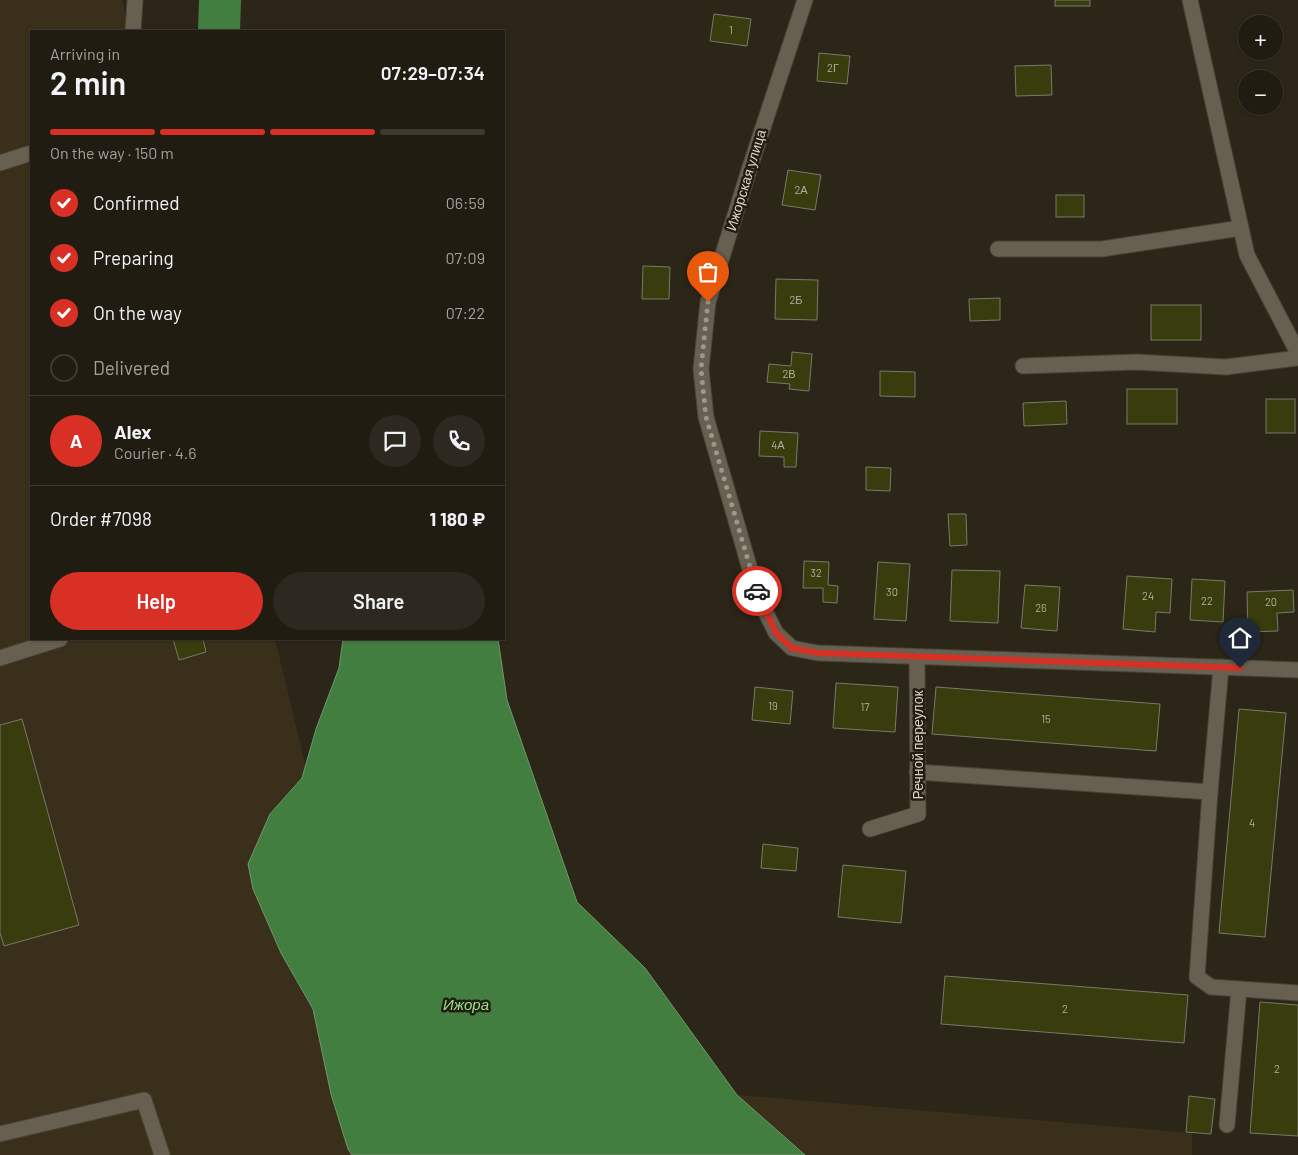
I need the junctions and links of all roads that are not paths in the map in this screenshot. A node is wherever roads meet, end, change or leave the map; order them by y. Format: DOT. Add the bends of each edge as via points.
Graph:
graph roads {
  1 [pos="135,0"];
  2 [pos="805,0"];
  3 [pos="1190,0"];
  4 [pos="133,30"];
  5 [pos="30,153"];
  6 [pos="0,163"];
  7 [pos="1241,228"];
  8 [pos="998,249"];
  9 [pos="1298,353"];
  10 [pos="1298,358"];
  11 [pos="1023,366"];
  12 [pos="57,640"];
  13 [pos="918,657"];
  14 [pos="0,658"];
  15 [pos="1221,667"];
  16 [pos="1298,670"];
  17 [pos="917,772"];
  18 [pos="1210,792"];
  19 [pos="870,829"];
  20 [pos="1239,989"];
  21 [pos="1298,994"];
  22 [pos="1227,1126"];
  23 [pos="0,1134"];
  24 [pos="162,1155"];
  1 -- 4 [label="street"];
  2 -- 13 [label="street, Ижорская улица" via="708,302 701,369 706,417 758,597 776,633 792,648 818,653"];
  3 -- 7 [label="street"];
  5 -- 6 [label="street"];
  7 -- 8 [label="street" via="1102,249"];
  7 -- 9 [label="street" via="1247,255"];
  10 -- 11 [label="street" via="1226,367 1136,362"];
  12 -- 14 [label="street"];
  13 -- 15 [label="street, Ижорская улица"];
  13 -- 17 [label="street, Речной переулок"];
  15 -- 16 [label="street, Ижорская улица"];
  15 -- 18 [label="street"];
  17 -- 18 [label="street"];
  17 -- 19 [label="street, Речной переулок" via="918,814"];
  18 -- 20 [label="street" via="1197,977 1211,987"];
  20 -- 21 [label="street"];
  20 -- 22 [label="street"];
  23 -- 24 [label="street" via="144,1100"];
}
